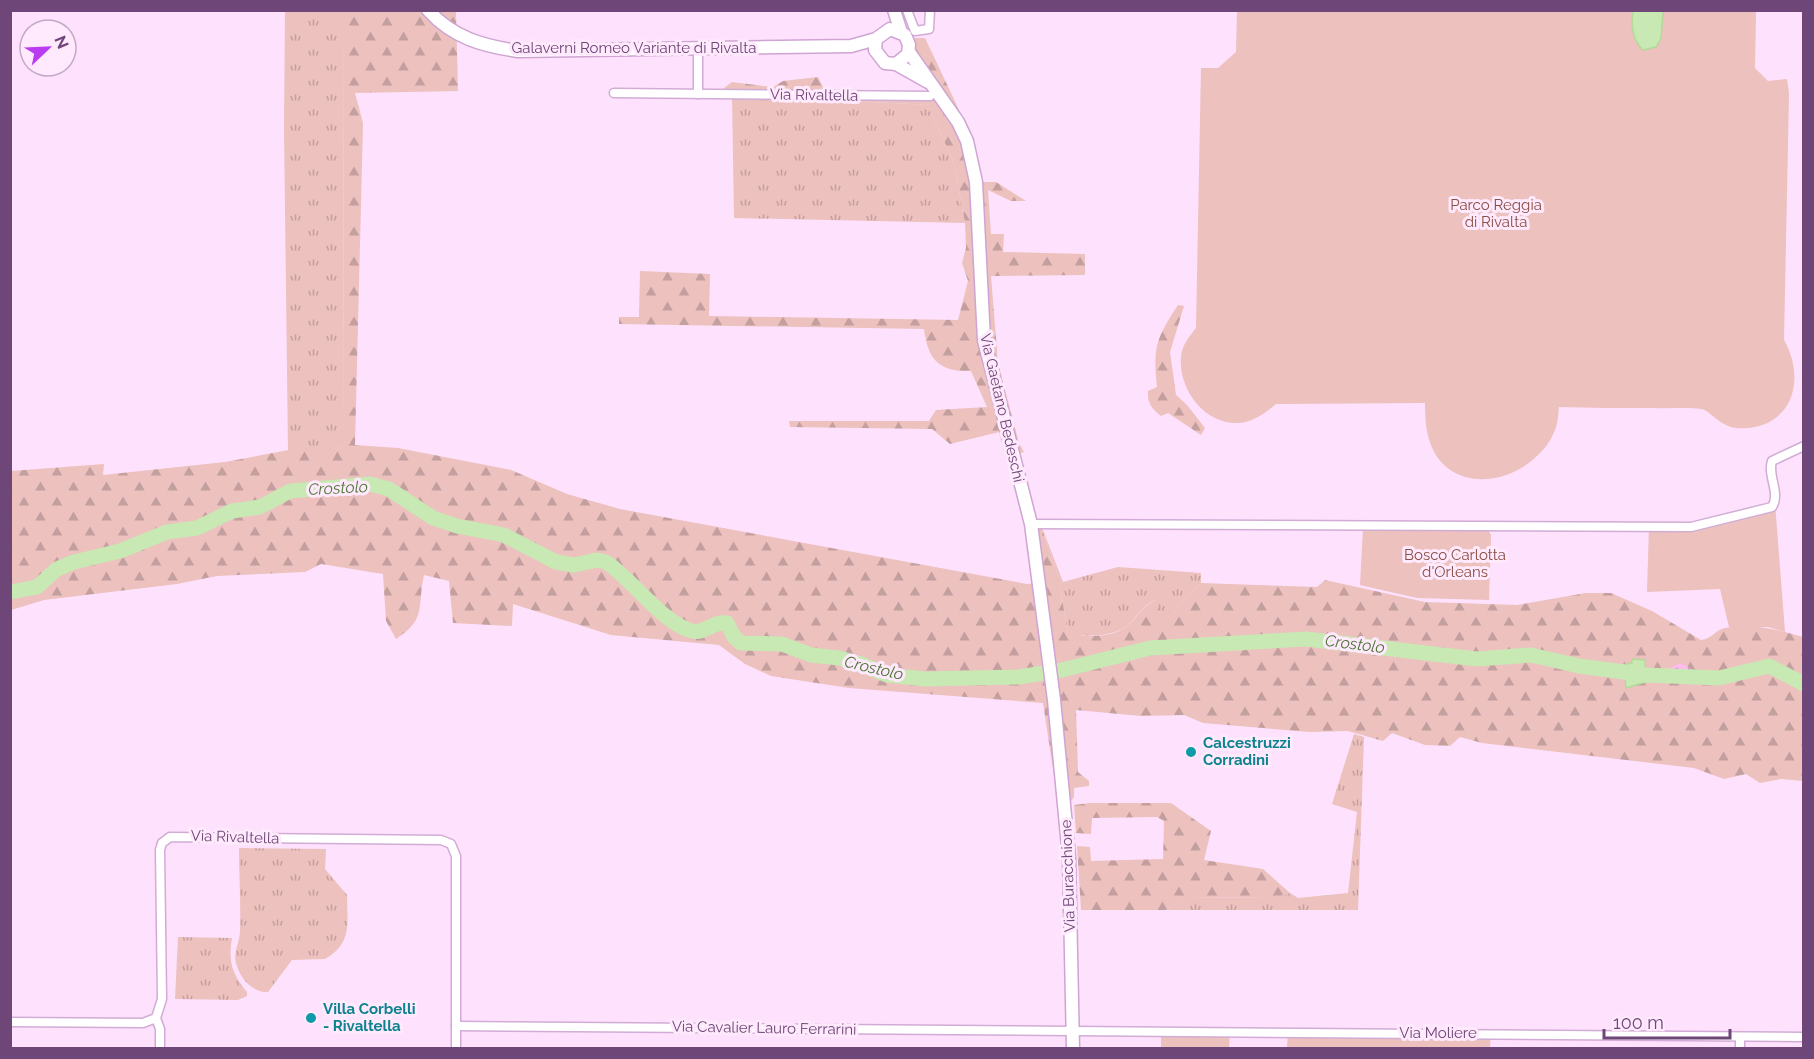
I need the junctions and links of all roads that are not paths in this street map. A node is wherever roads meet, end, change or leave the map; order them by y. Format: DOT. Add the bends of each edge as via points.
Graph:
graph roads {
  1 [pos="428,10"];
  2 [pos="892,10"];
  3 [pos="907,10"];
  4 [pos="930,10"];
  5 [pos="901,32"];
  6 [pos="880,35"];
  7 [pos="851,46"];
  8 [pos="698,49"];
  9 [pos="909,52"];
  10 [pos="877,56"];
  11 [pos="896,64"];
  12 [pos="931,90"];
  13 [pos="614,93"];
  14 [pos="698,94"];
  15 [pos="1803,446"];
  16 [pos="1031,524"];
  17 [pos="1054,704"];
  18 [pos="156,1018"];
  19 [pos="10,1022"];
  20 [pos="456,1026"];
  21 [pos="1072,1031"];
  22 [pos="1803,1036"];
  23 [pos="1740,1037"];
  24 [pos="160,1048"];
  25 [pos="456,1048"];
  26 [pos="1073,1048"];
  27 [pos="1740,1048"];
  1 -- 8 [label="main road, Galaverni Romeo Variante di Rivalta" via="472,42 518,51"];
  2 -- 5 [label="main road"];
  2 -- 6 [label="main road"];
  3 -- 4 [label="street" via="915,31 929,29"];
  5 -- 6 [label="main road"];
  5 -- 9 [label="main road" via="908,39"];
  6 -- 7 [label="main road, Galaverni Romeo Variante di Rivalta"];
  6 -- 10 [label="main road"];
  7 -- 8 [label="main road, Galaverni Romeo Variante di Rivalta"];
  7 -- 10 [label="main road, Galaverni Romeo Variante di Rivalta"];
  8 -- 14 [label="street"];
  9 -- 11 [label="main road"];
  9 -- 12 [label="main road, Via Gaetano Bedeschi"];
  10 -- 11 [label="main road" via="885,63"];
  11 -- 12 [label="main road, Via Gaetano Bedeschi"];
  12 -- 14 [label="street, Via Rivaltella"];
  12 -- 16 [label="main road, Via Gaetano Bedeschi" via="958,122 973,161 984,340"];
  13 -- 14 [label="street, Via Rivaltella"];
  15 -- 16 [label="street" via="1772,461 1776,498 1768,510 1691,526"];
  16 -- 17 [label="main road, Via Gaetano Bedeschi"];
  17 -- 21 [label="main road, Via Buracchione" via="1069,854"];
  18 -- 19 [label="street" via="143,1023"];
  18 -- 20 [label="street, Via Rivaltella" via="162,999 160,850 166,840 179,836 441,840 454,849"];
  18 -- 24 [label="street, Via Rivaltella"];
  20 -- 21 [label="street, Via Cavalier Lauro Ferrarini"];
  20 -- 25 [label="street"];
  21 -- 23 [label="street, Via Moliere"];
  21 -- 26 [label="main road, Via Buracchione"];
  22 -- 23 [label="street, Via Moliere"];
  23 -- 27 [label="street"];
}
